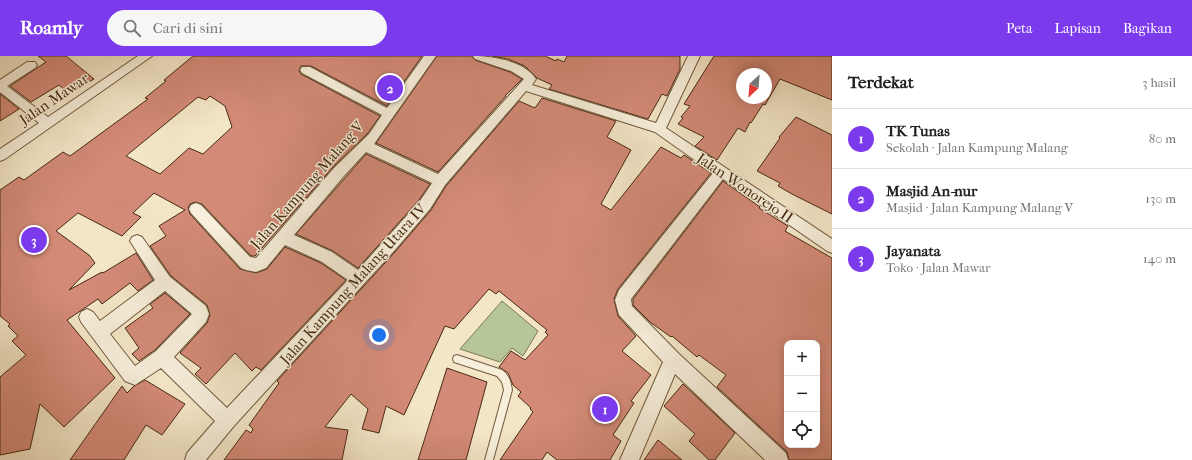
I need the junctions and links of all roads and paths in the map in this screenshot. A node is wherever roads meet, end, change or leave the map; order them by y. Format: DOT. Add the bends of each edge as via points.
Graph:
graph roads {
  1 [pos="146,56"];
  2 [pos="430,56"];
  3 [pos="479,56"];
  4 [pos="694,56"];
  5 [pos="493,58"];
  6 [pos="31,65"];
  7 [pos="306,70"];
  8 [pos="523,86"];
  9 [pos="389,114"];
  10 [pos="48,123"];
  11 [pos="659,129"];
  12 [pos="365,146"];
  13 [pos="0,156"];
  14 [pos="721,172"];
  15 [pos="440,181"];
  16 [pos="196,209"];
  17 [pos="283,237"];
  18 [pos="137,241"];
  19 [pos="832,248"];
  20 [pos="359,279"];
  21 [pos="165,282"];
  22 [pos="87,318"];
  23 [pos="99,332"];
  24 [pos="162,357"];
  25 [pos="457,359"];
  26 [pos="674,360"];
  27 [pos="227,421"];
  28 [pos="194,460"];
  29 [pos="489,460"];
  30 [pos="629,460"];
  31 [pos="779,460"];
  1 -- 10 [label="street, Jalan Mawar"];
  2 -- 9 [label="street, Jalan Kampung Malang V"];
  3 -- 5 [label="street"];
  4 -- 11 [label="street"];
  5 -- 8 [label="street" via="529,76 530,79"];
  6 -- 10 [label="street" via="1,87"];
  7 -- 9 [label="street"];
  8 -- 11 [label="street, Jalan Wonorejo II"];
  8 -- 15 [label="street, Jalan Kampung Malang Utara IV"];
  9 -- 12 [label="street, Jalan Kampung Malang V"];
  10 -- 13 [label="street, Jalan Mawar"];
  11 -- 14 [label="street, Jalan Wonorejo II"];
  12 -- 15 [label="street"];
  12 -- 17 [label="street, Jalan Kampung Malang V"];
  14 -- 19 [label="street, Jalan Wonorejo II"];
  14 -- 26 [label="street" via="623,300 625,310"];
  15 -- 20 [label="street, Jalan Kampung Malang Utara IV" via="425,205"];
  16 -- 17 [label="street, Jalan Kampung Malang V" via="249,265 261,263"];
  17 -- 20 [label="street" via="327,257"];
  18 -- 21 [label="street"];
  20 -- 27 [label="street, Jalan Kampung Malang Utara IV"];
  21 -- 23 [label="street"];
  21 -- 24 [label="street" via="201,314"];
  22 -- 23 [label="street"];
  23 -- 24 [label="street" via="131,375 135,376"];
  24 -- 27 [label="street"];
  25 -- 29 [label="lane" via="499,373 507,384 508,390"];
  26 -- 30 [label="street"];
  26 -- 31 [label="street"];
  27 -- 28 [label="street, Jalan Kampung Malang Utara IV"];
}
